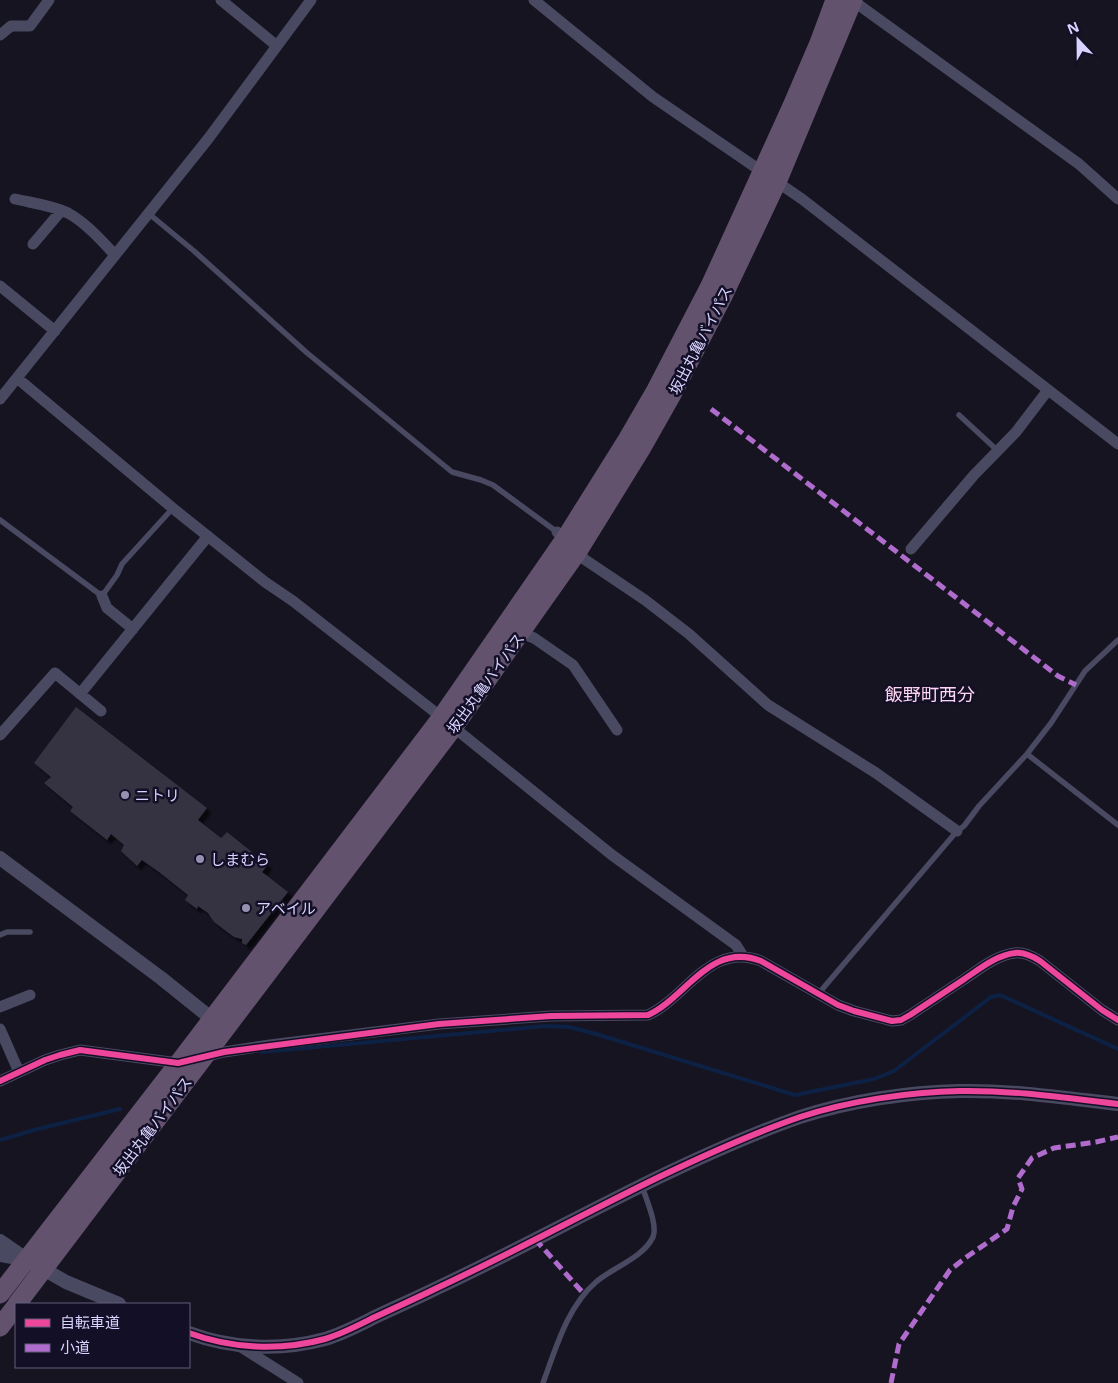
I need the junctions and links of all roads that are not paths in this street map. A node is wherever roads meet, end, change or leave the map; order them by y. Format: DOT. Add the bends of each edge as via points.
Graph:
graph roads {
  1 [pos="49,0"];
  2 [pos="221,0"];
  3 [pos="311,0"];
  4 [pos="534,0"];
  5 [pos="848,0"];
  6 [pos="0,35"];
  7 [pos="277,46"];
  8 [pos="770,177"];
  9 [pos="15,199"];
  10 [pos="1118,199"];
  11 [pos="61,211"];
  12 [pos="148,213"];
  13 [pos="33,244"];
  14 [pos="115,254"];
  15 [pos="0,286"];
  16 [pos="55,330"];
  17 [pos="17,378"];
  18 [pos="1048,390"];
  19 [pos="0,399"];
  20 [pos="959,415"];
  21 [pos="1118,444"];
  22 [pos="998,450"];
  23 [pos="173,508"];
  24 [pos="0,520"];
  25 [pos="208,536"];
  26 [pos="567,541"];
  27 [pos="911,549"];
  28 [pos="102,596"];
  29 [pos="132,629"];
  30 [pos="521,633"];
  31 [pos="1118,640"];
  32 [pos="80,694"];
  33 [pos="101,711"];
  34 [pos="447,723"];
  35 [pos="617,730"];
  36 [pos="0,735"];
  37 [pos="1026,754"];
  38 [pos="1118,825"];
  39 [pos="957,831"];
  40 [pos="0,858"];
  41 [pos="0,927"];
  42 [pos="30,932"];
  43 [pos="2,935"];
  44 [pos="743,956"];
  45 [pos="820,993"];
  46 [pos="30,995"];
  47 [pos="0,1007"];
  48 [pos="212,1018"];
  49 [pos="1118,1020"];
  50 [pos="0,1029"];
  51 [pos="205,1057"];
  52 [pos="178,1063"];
  53 [pos="19,1072"];
  54 [pos="0,1081"];
  55 [pos="1118,1104"];
  56 [pos="642,1186"];
  57 [pos="0,1240"];
  58 [pos="0,1255"];
  59 [pos="26,1259"];
  60 [pos="44,1270"];
  61 [pos="0,1294"];
  62 [pos="19,1303"];
  63 [pos="117,1303"];
  64 [pos="15,1308"];
  65 [pos="0,1327"];
  66 [pos="190,1333"];
  67 [pos="236,1344"];
  68 [pos="298,1383"];
  69 [pos="543,1383"];
  1 -- 6 [label="street" via="30,26 11,26"];
  2 -- 7 [label="street"];
  3 -- 7 [label="street"];
  4 -- 8 [label="street" via="653,97"];
  5 -- 8 [label="highway, 坂出丸亀バイパス" via="819,43"];
  5 -- 10 [label="street" via="1079,164"];
  7 -- 12 [label="street"];
  8 -- 18 [label="street"];
  8 -- 26 [label="highway, 坂出丸亀バイパス" via="656,390"];
  9 -- 11 [label="street"];
  11 -- 13 [label="street"];
  11 -- 14 [label="street" via="92,232"];
  12 -- 14 [label="street"];
  12 -- 26 [label="lane" via="306,352 452,472 493,485"];
  14 -- 16 [label="street"];
  15 -- 16 [label="street"];
  16 -- 17 [label="street"];
  17 -- 19 [label="street"];
  17 -- 23 [label="street"];
  18 -- 21 [label="street"];
  18 -- 22 [label="street"];
  20 -- 22 [label="lane"];
  22 -- 27 [label="street"];
  23 -- 25 [label="street"];
  23 -- 28 [label="lane" via="122,564"];
  24 -- 28 [label="lane"];
  25 -- 29 [label="street"];
  25 -- 34 [label="street"];
  26 -- 30 [label="highway, 坂出丸亀バイパス"];
  26 -- 34 [label="highway, 坂出丸亀バイパス"];
  26 -- 39 [label="street" via="584,559 689,634 768,705 876,773"];
  28 -- 29 [label="street" via="107,608"];
  29 -- 32 [label="street"];
  30 -- 34 [label="highway, 坂出丸亀バイパス"];
  30 -- 35 [label="street" via="573,664"];
  31 -- 37 [label="lane" via="1085,671"];
  32 -- 33 [label="street"];
  32 -- 36 [label="street" via="55,673"];
  34 -- 44 [label="street" via="612,855 736,945"];
  34 -- 48 [label="highway, 坂出丸亀バイパス"];
  34 -- 51 [label="highway, 坂出丸亀バイパス"];
  37 -- 38 [label="lane"];
  37 -- 39 [label="lane"];
  39 -- 45 [label="lane"];
  40 -- 48 [label="street"];
  41 -- 43 [label="lane"];
  42 -- 43 [label="lane"];
  44 -- 45 [label="street" via="760,961"];
  44 -- 51 [label="street" via="714,964 656,1012 648,1015 551,1016 439,1024 270,1045"];
  45 -- 49 [label="street" via="854,1011 892,1021 901,1020 985,965 1016,952 1040,961"];
  46 -- 47 [label="street"];
  48 -- 52 [label="highway, 坂出丸亀バイパス"];
  50 -- 53 [label="street"];
  51 -- 52 [label="street"];
  51 -- 60 [label="highway, 坂出丸亀バイパス"];
  52 -- 53 [label="street" via="80,1050"];
  52 -- 59 [label="highway, 坂出丸亀バイパス"];
  53 -- 54 [label="street"];
  55 -- 56 [label="street" via="979,1091 900,1095 801,1117 713,1152"];
  56 -- 67 [label="street" via="327,1339 276,1346"];
  56 -- 69 [label="lane" via="654,1221 654,1235 648,1245 596,1282 582,1297 566,1325"];
  57 -- 59 [label="street"];
  58 -- 59 [label="street"];
  59 -- 60 [label="street"];
  59 -- 61 [label="highway, 坂出丸亀バイパス"];
  60 -- 62 [label="highway, 坂出丸亀バイパス"];
  60 -- 63 [label="street"];
  64 -- 65 [label="highway, 坂出丸亀バイパス"];
  66 -- 67 [label="street"];
  67 -- 68 [label="street"];
}
